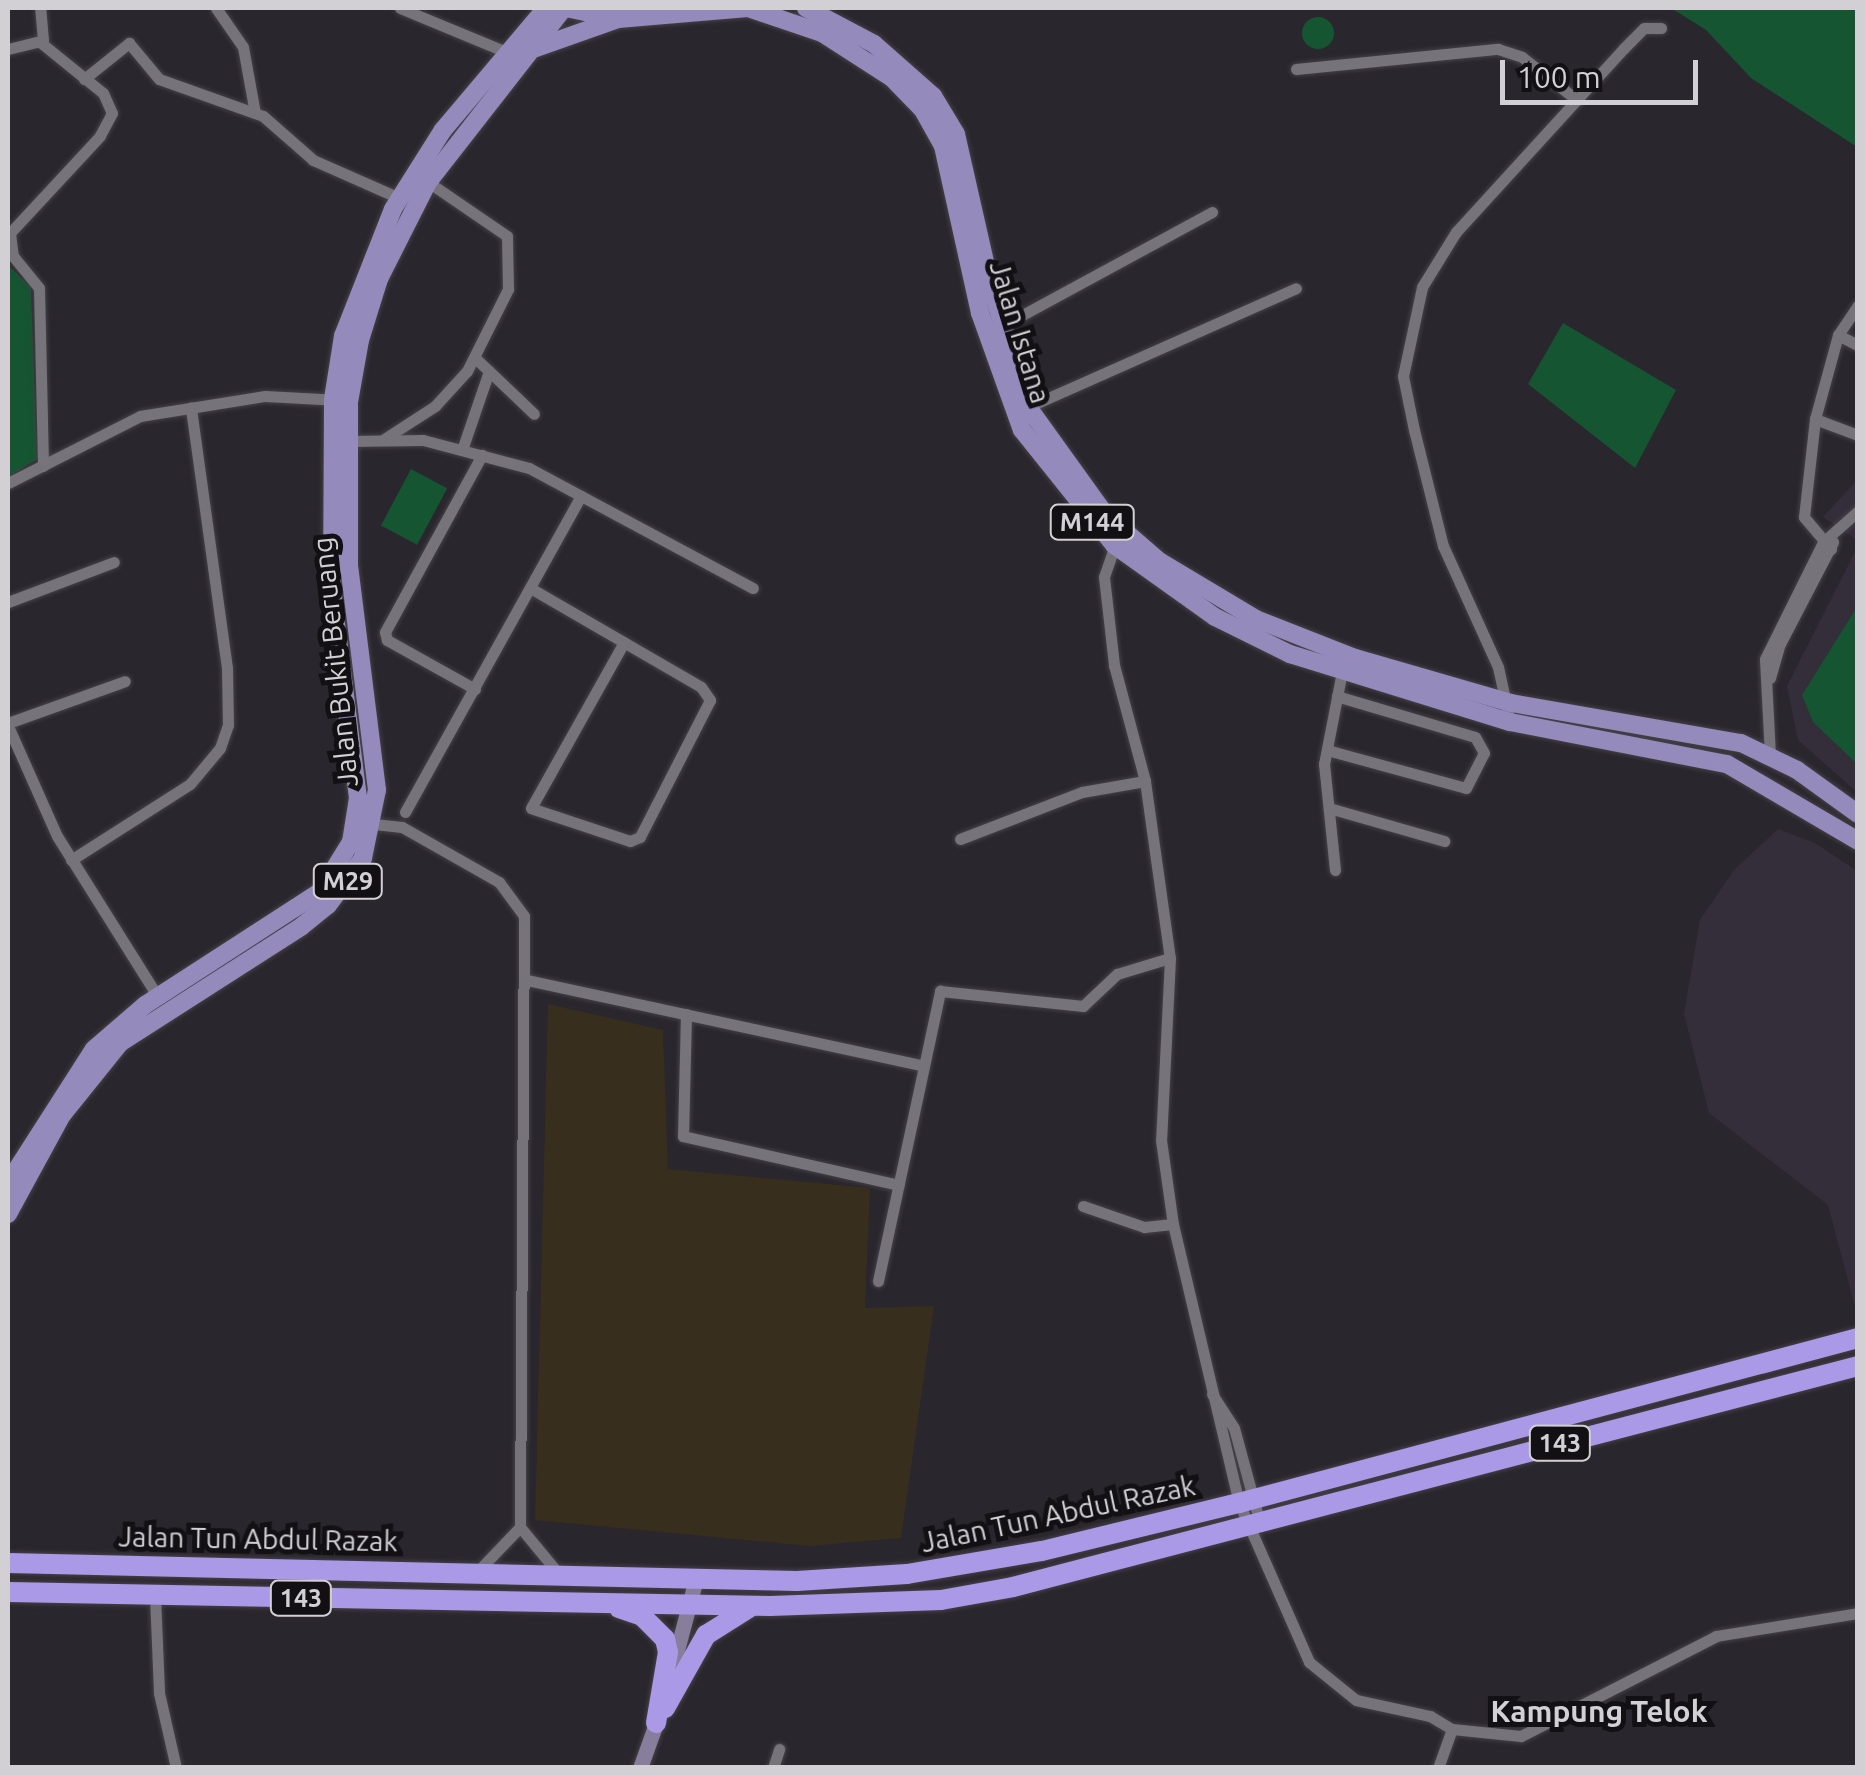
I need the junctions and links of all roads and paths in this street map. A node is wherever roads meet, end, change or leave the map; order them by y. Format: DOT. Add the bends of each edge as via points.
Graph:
graph roads {
  1 [pos="40,8"];
  2 [pos="216,8"];
  3 [pos="400,8"];
  4 [pos="546,8"];
  5 [pos="565,8"];
  6 [pos="806,8"];
  7 [pos="618,19"];
  8 [pos="1661,28"];
  9 [pos="40,42"];
  10 [pos="536,48"];
  11 [pos="8,49"];
  12 [pos="512,54"];
  13 [pos="1296,69"];
  14 [pos="84,79"];
  15 [pos="1576,100"];
  16 [pos="255,113"];
  17 [pos="428,182"];
  18 [pos="399,198"];
  19 [pos="1212,212"];
  20 [pos="1296,288"];
  21 [pos="1858,305"];
  22 [pos="1002,326"];
  23 [pos="1838,335"];
  24 [pos="1858,346"];
  25 [pos="474,358"];
  26 [pos="489,371"];
  27 [pos="341,400"];
  28 [pos="1028,406"];
  29 [pos="191,408"];
  30 [pos="534,414"];
  31 [pos="1815,419"];
  32 [pos="1858,435"];
  33 [pos="384,439"];
  34 [pos="340,440"];
  35 [pos="464,448"];
  36 [pos="482,454"];
  37 [pos="43,466"];
  38 [pos="8,483"];
  39 [pos="581,496"];
  40 [pos="1858,511"];
  41 [pos="1119,539"];
  42 [pos="1827,545"];
  43 [pos="114,562"];
  44 [pos="532,588"];
  45 [pos="753,588"];
  46 [pos="8,602"];
  47 [pos="624,642"];
  48 [pos="1342,671"];
  49 [pos="125,681"];
  50 [pos="474,689"];
  51 [pos="1337,696"];
  52 [pos="1510,713"];
  53 [pos="8,724"];
  54 [pos="1659,747"];
  55 [pos="1327,750"];
  56 [pos="1770,756"];
  57 [pos="1145,781"];
  58 [pos="1329,808"];
  59 [pos="405,812"];
  60 [pos="1858,814"];
  61 [pos="374,824"];
  62 [pos="1850,836"];
  63 [pos="960,839"];
  64 [pos="1444,841"];
  65 [pos="71,860"];
  66 [pos="1335,870"];
  67 [pos="1170,958"];
  68 [pos="527,980"];
  69 [pos="158,997"];
  70 [pos="686,1014"];
  71 [pos="924,1066"];
  72 [pos="8,1184"];
  73 [pos="898,1185"];
  74 [pos="1082,1206"];
  75 [pos="8,1214"];
  76 [pos="1173,1224"];
  77 [pos="878,1281"];
  78 [pos="1858,1338"];
  79 [pos="1858,1366"];
  80 [pos="1207,1386"];
  81 [pos="1252,1515"];
  82 [pos="520,1527"];
  83 [pos="8,1563"];
  84 [pos="478,1571"];
  85 [pos="558,1573"];
  86 [pos="696,1579"];
  87 [pos="8,1592"];
  88 [pos="155,1596"];
  89 [pos="588,1602"];
  90 [pos="690,1604"];
  91 [pos="756,1605"];
  92 [pos="1858,1612"];
  93 [pos="656,1723"];
  94 [pos="1452,1729"];
  95 [pos="779,1749"];
  96 [pos="176,1768"];
  97 [pos="640,1768"];
  98 [pos="773,1768"];
  99 [pos="1438,1768"];
  1 -- 9 [label="street"];
  2 -- 16 [label="street" via="243,47"];
  3 -- 12 [label="street"];
  4 -- 12 [label="main road, Jalan Bukit Beruang / M29"];
  5 -- 7 [label="main road, Jalan Istana / M144"];
  5 -- 10 [label="main road, Jalan Bukit Beruang / M29"];
  6 -- 22 [label="main road, Jalan Istana / M144" via="902,66 956,134"];
  7 -- 10 [label="main road"];
  7 -- 41 [label="main road, Jalan Istana / M144" via="748,8 781,16 822,32 905,92 943,146 980,313 1022,430"];
  8 -- 15 [label="street" via="1644,28"];
  9 -- 11 [label="street"];
  9 -- 14 [label="street"];
  10 -- 17 [label="main road, Jalan Bukit Beruang / M29"];
  12 -- 18 [label="main road, Jalan Bukit Beruang / M29" via="443,130"];
  13 -- 15 [label="street" via="1498,48 1522,56"];
  14 -- 16 [label="street" via="129,43 159,79"];
  14 -- 37 [label="street" via="111,104 110,122 10,233 8,245 38,288"];
  15 -- 52 [label="street" via="1456,232 1422,287 1404,376 1443,546"];
  16 -- 18 [label="street" via="313,160"];
  17 -- 25 [label="street" via="511,242 508,289"];
  17 -- 27 [label="main road, Jalan Bukit Beruang / M29" via="379,278"];
  18 -- 27 [label="main road, Jalan Bukit Beruang / M29" via="362,276"];
  19 -- 22 [label="street"];
  20 -- 28 [label="street"];
  21 -- 23 [label="street"];
  22 -- 28 [label="main road, Jalan Istana / M144"];
  23 -- 24 [label="street"];
  23 -- 31 [label="street"];
  25 -- 26 [label="street"];
  25 -- 33 [label="street" via="435,406"];
  26 -- 30 [label="street"];
  26 -- 35 [label="street"];
  27 -- 29 [label="street" via="265,396"];
  27 -- 34 [label="main road, Jalan Bukit Beruang / M29"];
  28 -- 41 [label="main road, Jalan Istana / M144"];
  29 -- 37 [label="street" via="117,422"];
  29 -- 65 [label="street" via="227,668 228,725 220,748 190,784"];
  31 -- 32 [label="street"];
  31 -- 42 [label="street" via="1804,517"];
  33 -- 34 [label="street"];
  33 -- 35 [label="street"];
  34 -- 61 [label="main road, Jalan Bukit Beruang / M29" via="348,564 377,790"];
  34 -- 69 [label="main road, Jalan Bukit Beruang / M29" via="332,593 358,798 355,831 320,892"];
  35 -- 36 [label="street"];
  36 -- 39 [label="street" via="529,468"];
  36 -- 50 [label="street" via="384,632 387,640"];
  37 -- 38 [label="street"];
  39 -- 44 [label="street"];
  39 -- 45 [label="street"];
  40 -- 42 [label="street"];
  41 -- 48 [label="main road, Jalan Istana / M144" via="1248,636"];
  41 -- 52 [label="main road, Jalan Istana / M144" via="1256,619"];
  41 -- 57 [label="street" via="1104,576 1114,666"];
  42 -- 56 [label="street" via="1769,680"];
  43 -- 46 [label="street"];
  44 -- 47 [label="street"];
  44 -- 50 [label="street"];
  47 -- 47 [label="street" via="531,808 624,840 640,837 710,700 701,687"];
  48 -- 51 [label="street"];
  48 -- 52 [label="main road, Jalan Istana / M144"];
  49 -- 53 [label="street"];
  50 -- 59 [label="street"];
  51 -- 55 [label="street"];
  51 -- 55 [label="street" via="1475,737 1484,753 1466,788"];
  52 -- 54 [label="main road, Jalan Istana / M144"];
  52 -- 56 [label="main road, Jalan Istana / M144" via="1697,731"];
  53 -- 65 [label="street"];
  54 -- 56 [label="main road" via="1695,746 1761,762"];
  54 -- 62 [label="main road, Jalan Istana / M144" via="1727,764"];
  55 -- 58 [label="street"];
  56 -- 60 [label="main road, Jalan Istana / M144"];
  56 -- 62 [label="main road" via="1777,776 1811,796"];
  57 -- 63 [label="street" via="1082,792"];
  57 -- 67 [label="street"];
  58 -- 64 [label="street"];
  58 -- 66 [label="street"];
  61 -- 68 [label="street" via="402,827 515,896 524,916"];
  61 -- 75 [label="main road, Jalan Bukit Beruang / M29" via="363,858 328,906 120,1043 62,1115"];
  65 -- 69 [label="street"];
  67 -- 71 [label="street" via="1117,974 1083,1006 943,989"];
  67 -- 76 [label="street" via="1161,1140"];
  68 -- 70 [label="street"];
  68 -- 82 [label="street"];
  69 -- 72 [label="main road, Jalan Bukit Beruang / M29" via="94,1048"];
  70 -- 71 [label="street"];
  70 -- 73 [label="street" via="683,1136"];
  71 -- 73 [label="street"];
  73 -- 77 [label="street"];
  74 -- 76 [label="street" via="1144,1227"];
  76 -- 80 [label="street"];
  78 -- 81 [label="highway, Jalan Tun Abdul Razak / 143"];
  79 -- 81 [label="highway, Jalan Tun Abdul Razak / 143"];
  80 -- 81 [label="street"];
  80 -- 81 [label="street" via="1234,1428"];
  81 -- 86 [label="highway, Jalan Tun Abdul Razak / 143" via="983,1563 797,1581"];
  81 -- 91 [label="highway, Jalan Tun Abdul Razak / 143" via="1013,1588 940,1600"];
  81 -- 94 [label="street" via="1309,1662 1330,1685 1356,1700 1430,1716"];
  82 -- 84 [label="street"];
  82 -- 85 [label="street"];
  83 -- 84 [label="highway, Jalan Tun Abdul Razak / 143"];
  84 -- 85 [label="highway, Jalan Tun Abdul Razak / 143"];
  85 -- 86 [label="highway, Jalan Tun Abdul Razak / 143"];
  86 -- 90 [label="street"];
  87 -- 88 [label="highway, Jalan Tun Abdul Razak / 143"];
  88 -- 89 [label="highway, Jalan Tun Abdul Razak / 143"];
  88 -- 96 [label="street" via="159,1693"];
  89 -- 90 [label="highway, Jalan Tun Abdul Razak / 143"];
  89 -- 93 [label="highway" via="642,1616 664,1639 668,1652"];
  90 -- 91 [label="highway, Jalan Tun Abdul Razak / 143"];
  90 -- 93 [label="street"];
  91 -- 93 [label="highway" via="706,1635"];
  92 -- 94 [label="street" via="1716,1636 1521,1736"];
  93 -- 97 [label="street"];
  94 -- 99 [label="street"];
  95 -- 98 [label="street"];
}
